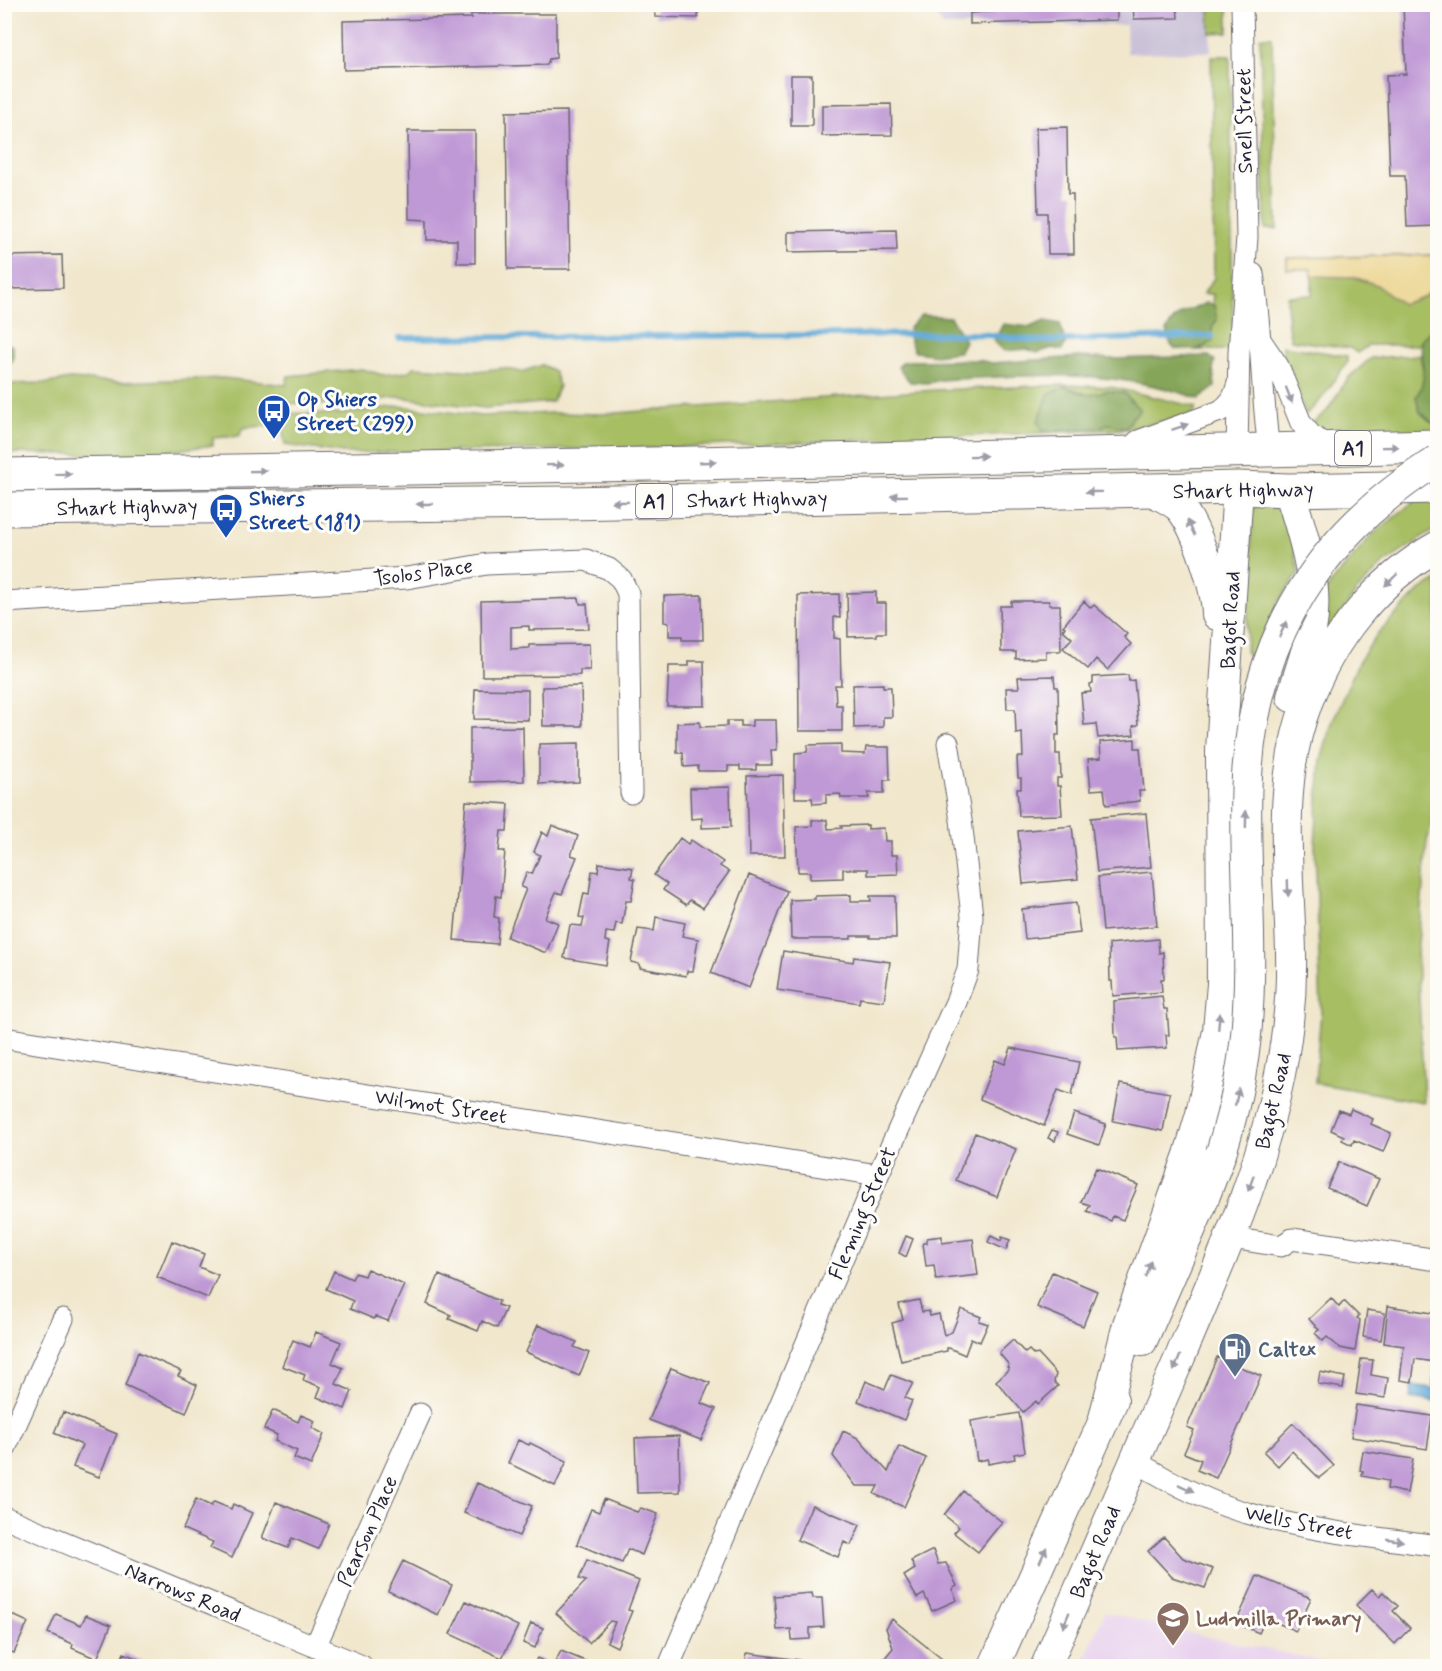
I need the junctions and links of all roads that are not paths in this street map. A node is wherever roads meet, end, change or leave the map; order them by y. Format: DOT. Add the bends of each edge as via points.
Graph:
graph roads {
  1 [pos="1242,4"];
  2 [pos="1247,237"];
  3 [pos="1261,341"];
  4 [pos="1237,385"];
  5 [pos="1437,446"];
  6 [pos="1331,449"];
  7 [pos="1253,450"];
  8 [pos="1120,453"];
  9 [pos="1437,460"];
  10 [pos="4,475"];
  11 [pos="1437,487"];
  12 [pos="1238,488"];
  13 [pos="1288,490"];
  14 [pos="1152,491"];
  15 [pos="4,509"];
  16 [pos="1437,546"];
  17 [pos="4,602"];
  18 [pos="948,743"];
  19 [pos="631,793"];
  20 [pos="1286,830"];
  21 [pos="1221,881"];
  22 [pos="4,1038"];
  23 [pos="878,1175"];
  24 [pos="1231,1238"];
  25 [pos="1437,1260"];
  26 [pos="63,1318"];
  27 [pos="420,1414"];
  28 [pos="1104,1418"];
  29 [pos="4,1451"];
  30 [pos="1135,1461"];
  31 [pos="4,1517"];
  32 [pos="1437,1546"];
  33 [pos="315,1647"];
  34 [pos="362,1666"];
  35 [pos="669,1666"];
  36 [pos="994,1666"];
  37 [pos="1046,1666"];
  1 -- 2 [label="street, Snell Street"];
  2 -- 3 [label="street, Snell Street"];
  2 -- 4 [label="street, Snell Street"];
  3 -- 6 [label="street, one-way" via="1278,366 1301,423"];
  3 -- 7 [label="street, Snell Street" via="1263,406"];
  4 -- 7 [label="street, Snell Street"];
  8 -- 4 [label="street, one-way" via="1138,441 1220,411 1234,397"];
  6 -- 5 [label="highway, Stuart Highway / A1, one-way"];
  6 -- 7 [label="highway, Stuart Highway / A1"];
  7 -- 8 [label="highway, Stuart Highway / A1"];
  7 -- 12 [label="highway"];
  7 -- 13 [label="highway"];
  10 -- 8 [label="highway, Stuart Highway / A1, one-way"];
  28 -- 9 [label="main road, Bagot Road, one-way, bridge" via="1202,1203 1238,1093 1250,980 1248,775 1253,725 1265,673 1292,608 1331,550 1387,494"];
  11 -- 13 [label="highway, Stuart Highway / A1"];
  12 -- 13 [label="highway, Stuart Highway / A1"];
  12 -- 14 [label="highway, Stuart Highway / A1"];
  12 -- 21 [label="main road, Bagot Road" via="1221,750"];
  13 -- 20 [label="main road" via="1308,553 1313,613 1278,772"];
  14 -- 15 [label="highway, Stuart Highway / A1, one-way"];
  21 -- 14 [label="main road, one-way" via="1214,817 1216,592 1180,508"];
  16 -- 20 [label="main road, Bagot Road, one-way" via="1403,568 1372,599 1328,656 1306,705 1294,745"];
  17 -- 19 [label="street, Tsolos Place" via="407,578 487,564 586,560 609,568 628,593"];
  18 -- 23 [label="street, Fleming Street" via="972,916 969,961 956,1002"];
  20 -- 24 [label="main road, Bagot Road, one-way" via="1291,954 1286,1040 1265,1140"];
  28 -- 21 [label="main road, Bagot Road, one-way" via="1128,1324 1190,1155 1211,1073 1221,984"];
  22 -- 23 [label="street, Wilmot Street"];
  23 -- 35 [label="street, Fleming Street"];
  24 -- 25 [label="street" via="1281,1246 1292,1239"];
  24 -- 30 [label="main road, Bagot Road, one-way"];
  26 -- 29 [label="street"];
  27 -- 33 [label="street, Pearson Place"];
  36 -- 28 [label="main road, Bagot Road, one-way"];
  30 -- 32 [label="street, Wells Street, one-way" via="1155,1474 1245,1513"];
  30 -- 37 [label="main road, Bagot Road, one-way"];
  31 -- 33 [label="street, Narrows Road"];
  33 -- 34 [label="street, Narrows Road"];
}
